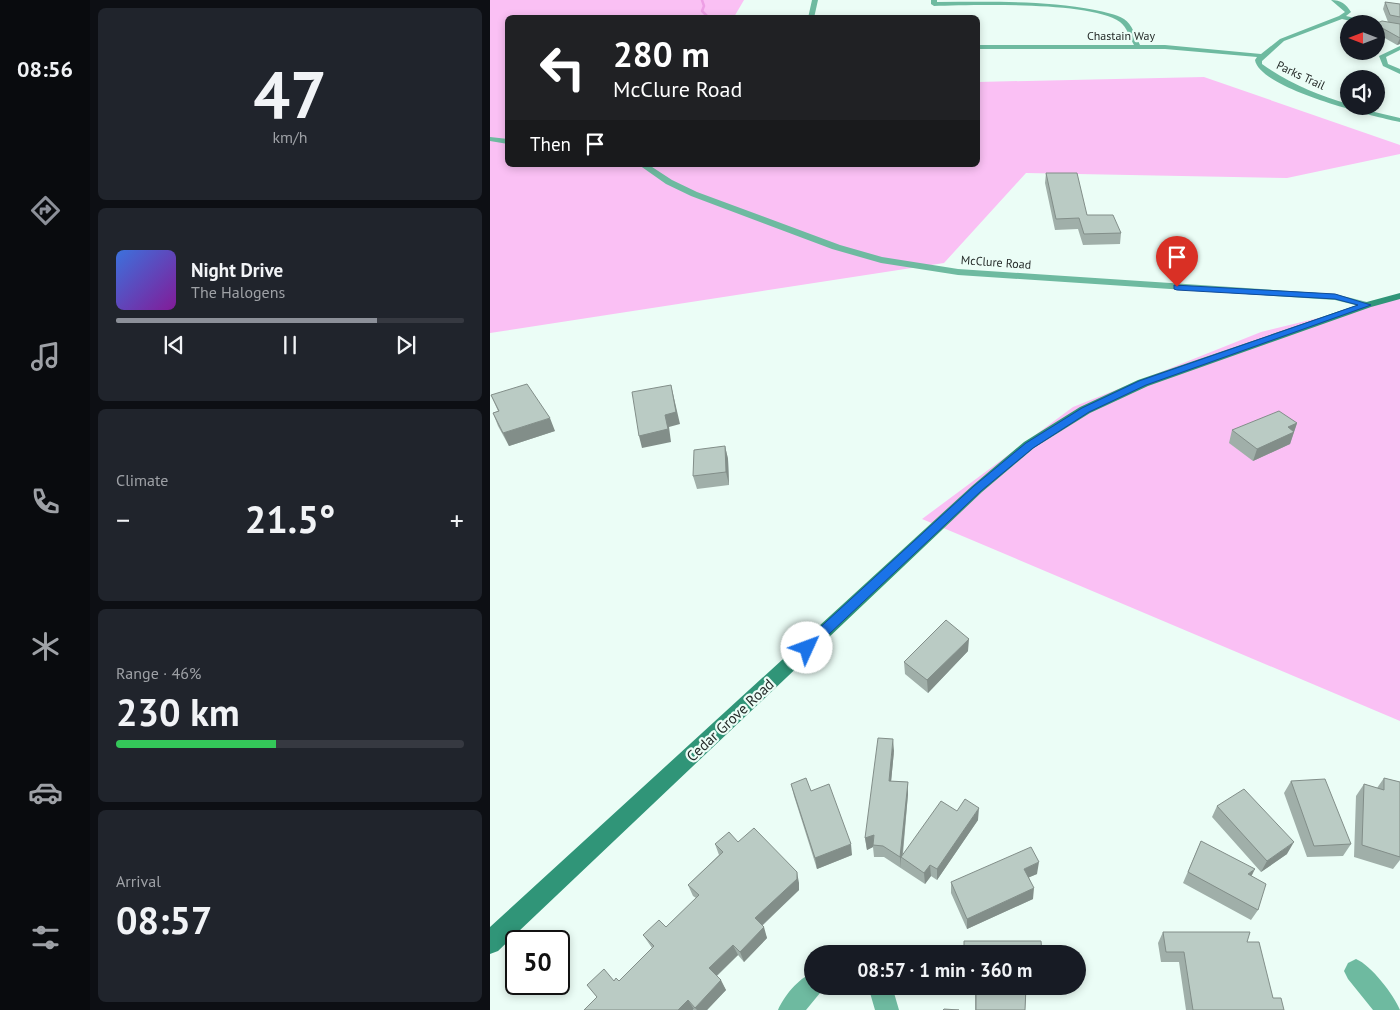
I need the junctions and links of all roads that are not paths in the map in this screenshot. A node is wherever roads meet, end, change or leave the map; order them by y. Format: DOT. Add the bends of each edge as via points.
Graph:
graph roads {
  1 [pos="815,0"];
  2 [pos="934,0"];
  3 [pos="1334,0"];
  4 [pos="810,15"];
  5 [pos="1344,15"];
  6 [pos="1340,17"];
  7 [pos="980,47"];
  8 [pos="1138,47"];
  9 [pos="1400,48"];
  10 [pos="1263,56"];
  11 [pos="1400,72"];
  12 [pos="1400,120"];
  13 [pos="490,139"];
  14 [pos="505,142"];
  15 [pos="646,167"];
  16 [pos="1400,296"];
  17 [pos="1367,305"];
  18 [pos="490,943"];
  19 [pos="1356,971"];
  20 [pos="804,994"];
  21 [pos="882,995"];
  22 [pos="790,1010"];
  23 [pos="886,1010"];
  24 [pos="1388,1010"];
  1 -- 4 [label="street"];
  2 -- 8 [label="street" via="934,4 1034,3 1084,7 1124,21"];
  3 -- 5 [label="street" via="1346,7 1348,12"];
  6 -- 10 [label="street, Parks Trail" via="1282,40"];
  7 -- 8 [label="street, Chastain Way"];
  8 -- 10 [label="street, Chastain Way" via="1165,46"];
  9 -- 11 [label="street" via="1382,56 1385,64"];
  10 -- 12 [label="street, Parks Trail" via="1258,60 1259,65 1288,84 1345,106"];
  13 -- 14 [label="street"];
  15 -- 17 [label="street, McClure Road" via="694,194 836,247 881,260 958,272 1335,297"];
  16 -- 17 [label="main road, Cedar Grove Road"];
  17 -- 18 [label="main road, Cedar Grove Road" via="1143,383 1085,410 1029,445"];
  19 -- 24 [label="street"];
  20 -- 22 [label="street"];
  21 -- 23 [label="street"];
}
